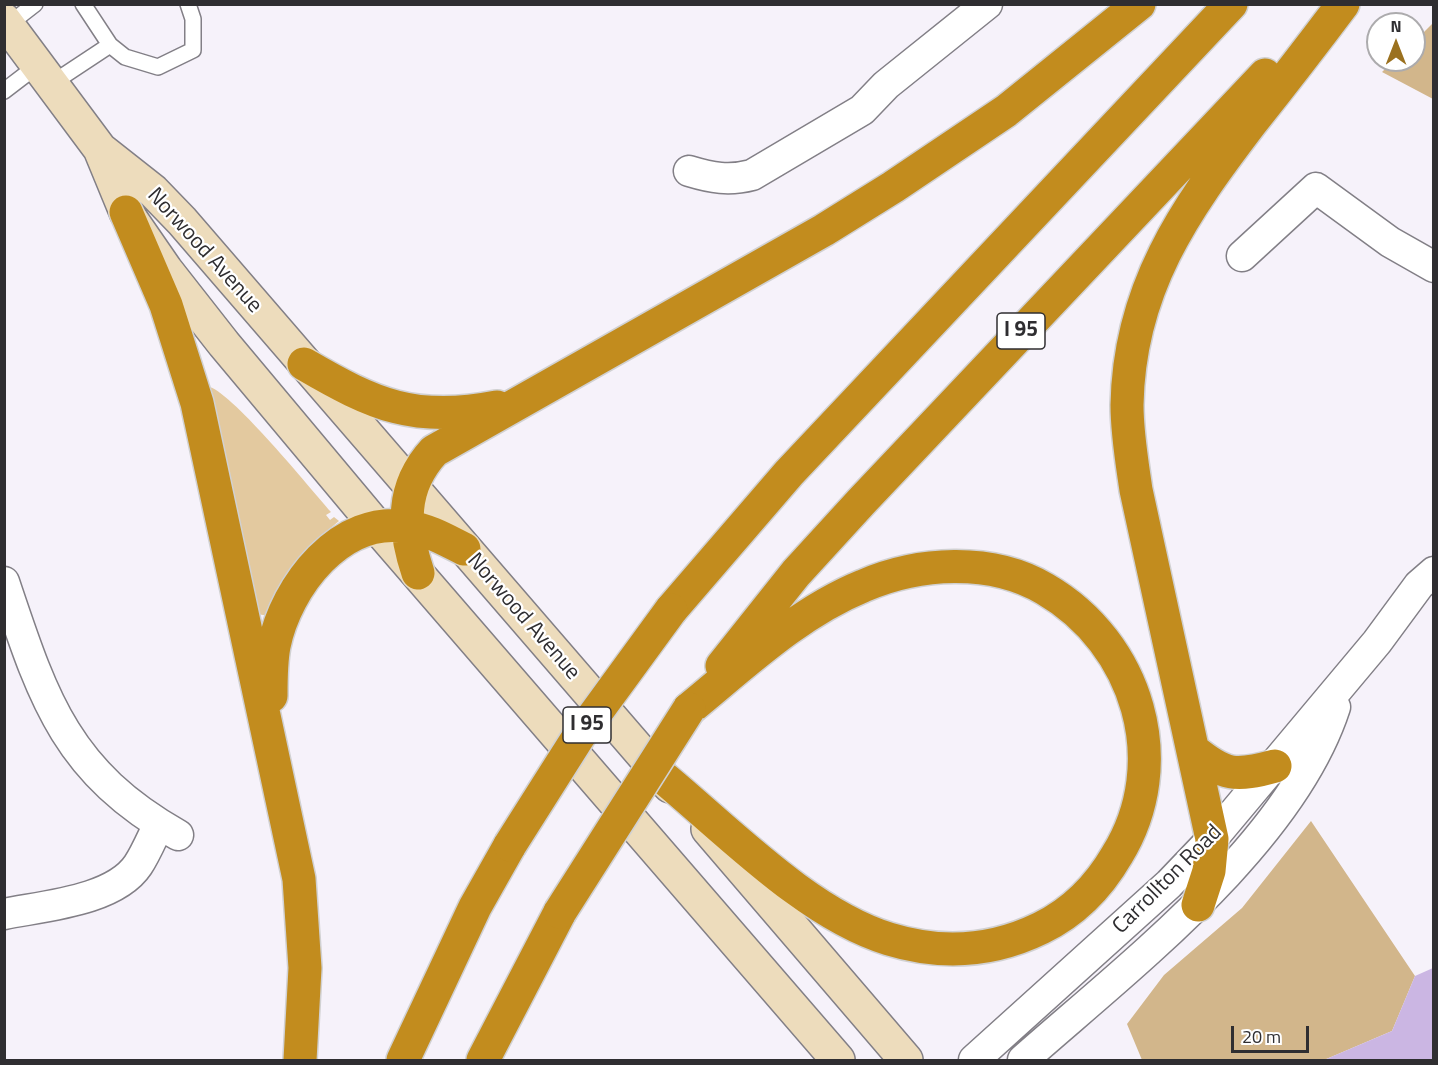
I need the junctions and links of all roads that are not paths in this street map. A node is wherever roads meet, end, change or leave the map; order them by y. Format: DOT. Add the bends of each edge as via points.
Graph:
graph roads {
  1 [pos="35,4"];
  2 [pos="83,4"];
  3 [pos="188,4"];
  4 [pos="987,4"];
  5 [pos="1139,4"];
  6 [pos="1231,4"];
  7 [pos="1333,4"];
  8 [pos="1343,4"];
  9 [pos="6,22"];
  10 [pos="110,45"];
  11 [pos="45,74"];
  12 [pos="4,91"];
  13 [pos="100,149"];
  14 [pos="689,171"];
  15 [pos="126,212"];
  16 [pos="1242,256"];
  17 [pos="1434,267"];
  18 [pos="304,364"];
  19 [pos="517,403"];
  20 [pos="411,489"];
  21 [pos="393,527"];
  22 [pos="464,549"];
  23 [pos="1434,572"];
  24 [pos="418,573"];
  25 [pos="4,582"];
  26 [pos="726,671"];
  27 [pos="1343,682"];
  28 [pos="270,740"];
  29 [pos="1193,750"];
  30 [pos="1275,766"];
  31 [pos="665,779"];
  32 [pos="1212,839"];
  33 [pos="1198,905"];
  34 [pos="4,914"];
  35 [pos="300,1060"];
  36 [pos="403,1060"];
  37 [pos="483,1060"];
  38 [pos="838,1060"];
  39 [pos="906,1060"];
  40 [pos="974,1060"];
  41 [pos="1023,1060"];
  1 -- 9 [label="lane"];
  2 -- 10 [label="lane"];
  3 -- 10 [label="lane" via="193,20 193,50 158,67 125,57"];
  4 -- 14 [label="street" via="886,85 862,110 752,175 713,178"];
  5 -- 19 [label="highway" via="1006,111 893,187"];
  6 -- 36 [label="highway, I 95, bridge" via="789,473 671,610 585,728 510,845 470,918"];
  7 -- 26 [label="highway, I 95" via="796,573"];
  8 -- 29 [label="highway" via="1181,221 1149,287 1133,352 1127,405 1129,447"];
  9 -- 11 [label="main road"];
  10 -- 11 [label="lane"];
  11 -- 12 [label="lane"];
  11 -- 13 [label="main road"];
  13 -- 15 [label="main road, Norwood Avenue"];
  13 -- 18 [label="main road, Norwood Avenue" via="153,190"];
  15 -- 21 [label="main road, Norwood Avenue" via="224,344"];
  15 -- 28 [label="highway" via="166,305 197,403"];
  16 -- 17 [label="street" via="1316,188 1390,242"];
  18 -- 19 [label="highway" via="350,391 390,407 417,412 463,414"];
  18 -- 20 [label="main road, Norwood Avenue"];
  19 -- 20 [label="highway" via="434,451 419,468"];
  20 -- 21 [label="highway"];
  20 -- 22 [label="main road, Norwood Avenue"];
  21 -- 22 [label="highway" via="433,533"];
  21 -- 24 [label="highway" via="409,547"];
  21 -- 28 [label="highway" via="354,534 312,567 296,592 274,646"];
  22 -- 31 [label="main road, Norwood Avenue"];
  23 -- 27 [label="street, Carrollton Road" via="1419,585"];
  24 -- 38 [label="main road"];
  25 -- 34 [label="street" via="42,690 59,724 96,771 168,829 137,867 115,886 90,896"];
  26 -- 31 [label="highway" via="824,606 863,585 898,573 972,567 1011,575 1044,588 1074,610 1099,634 1122,668 1139,710 1145,746 1137,816 1106,873 1082,900 1054,922 989,948 951,950 919,947 853,925 790,883"];
  26 -- 37 [label="highway, I 95, bridge" via="689,709 560,912"];
  27 -- 30 [label="street, Carrollton Road"];
  27 -- 33 [label="street, Carrollton Road" via="1327,731 1303,775"];
  28 -- 35 [label="highway" via="299,879 304,925"];
  29 -- 30 [label="highway" via="1216,768 1233,773"];
  29 -- 32 [label="highway"];
  30 -- 32 [label="street, Carrollton Road"];
  31 -- 39 [label="main road, Norwood Avenue"];
  32 -- 33 [label="highway" via="1209,871"];
  32 -- 40 [label="street, Carrollton Road" via="1169,884"];
  33 -- 41 [label="street, Carrollton Road"];
}
